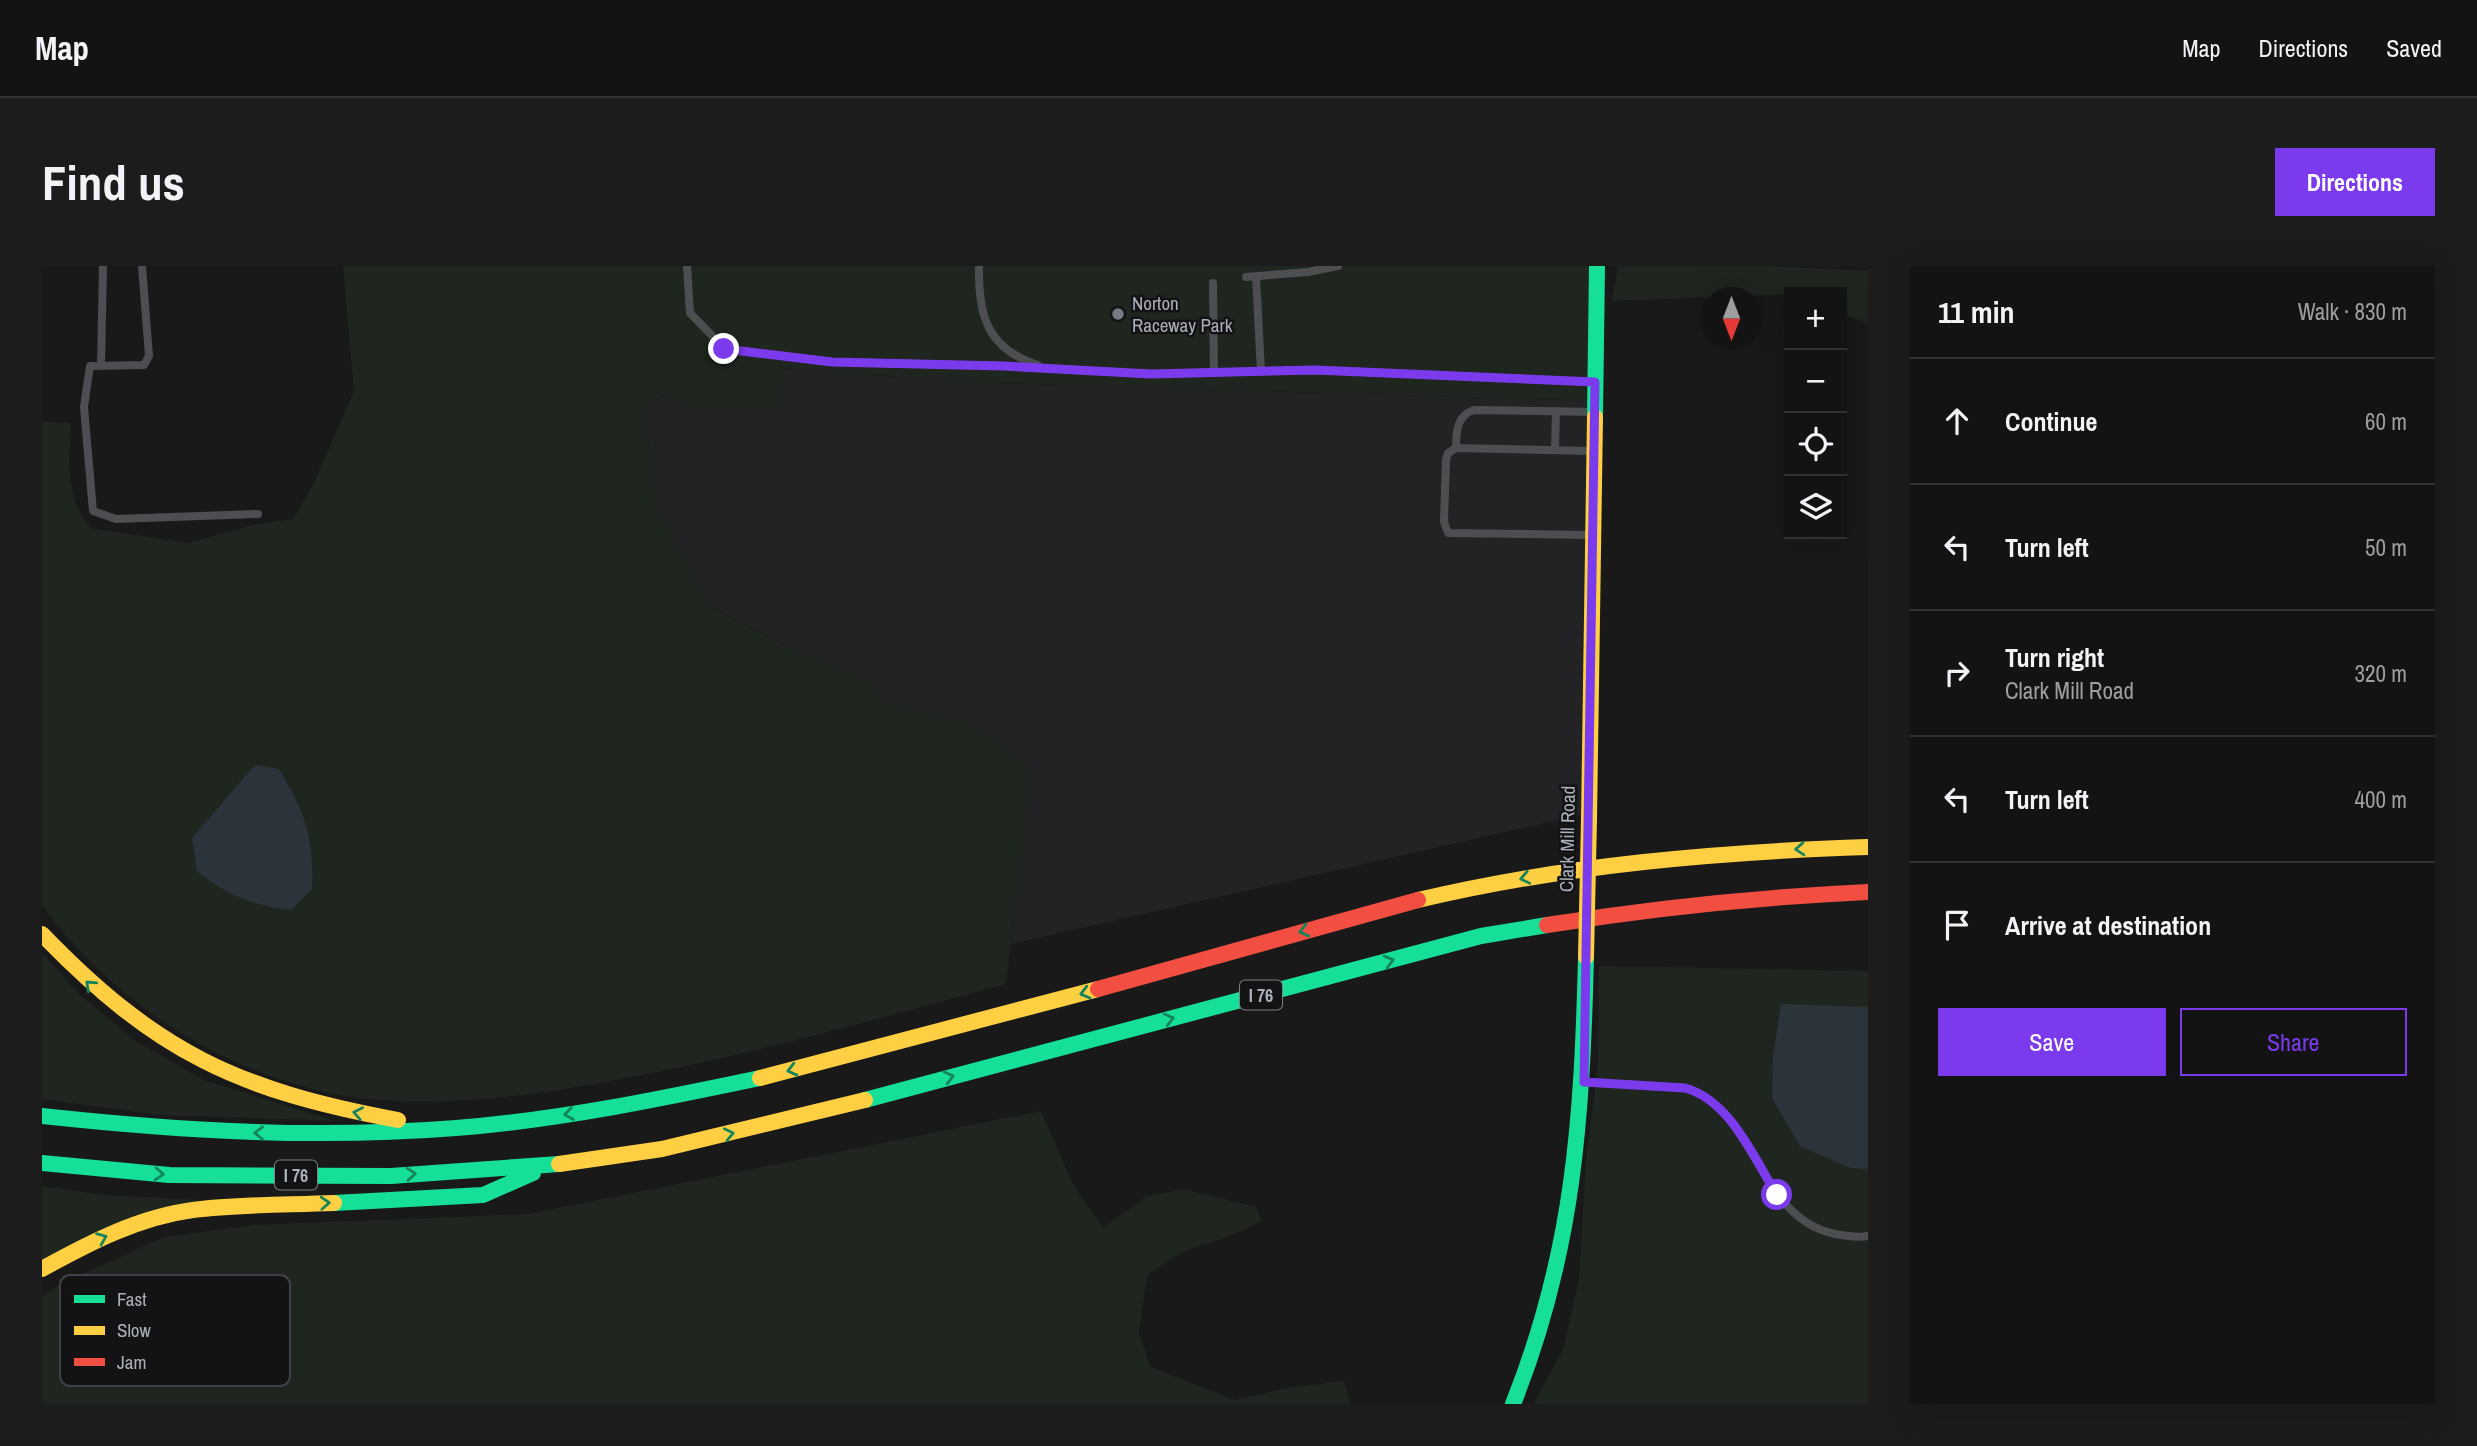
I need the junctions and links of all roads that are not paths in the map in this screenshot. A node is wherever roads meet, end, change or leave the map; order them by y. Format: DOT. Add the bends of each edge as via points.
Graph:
graph roads {
  1 [pos="103,266"];
  2 [pos="142,266"];
  3 [pos="687,266"];
  4 [pos="979,266"];
  5 [pos="1338,266"];
  6 [pos="1597,266"];
  7 [pos="1246,277"];
  8 [pos="1256,277"];
  9 [pos="1213,284"];
  10 [pos="102,366"];
  11 [pos="1051,369"];
  12 [pos="1261,371"];
  13 [pos="1214,373"];
  14 [pos="1595,382"];
  15 [pos="1556,411"];
  16 [pos="1595,412"];
  17 [pos="1456,448"];
  18 [pos="1555,450"];
  19 [pos="1594,451"];
  20 [pos="258,514"];
  21 [pos="1593,535"];
  22 [pos="1868,847"];
  23 [pos="1868,892"];
  24 [pos="42,934"];
  25 [pos="1584,1082"];
  26 [pos="42,1116"];
  27 [pos="474,1126"];
  28 [pos="42,1163"];
  29 [pos="550,1165"];
  30 [pos="1868,1236"];
  31 [pos="42,1269"];
  32 [pos="1513,1404"];
  1 -- 10 [label="lane"];
  2 -- 10 [label="lane" via="149,356 144,365"];
  3 -- 11 [label="lane" via="690,313 724,349 832,362"];
  4 -- 11 [label="lane" via="978,295 992,335 1026,361"];
  5 -- 8 [label="lane"];
  6 -- 14 [label="main road, Clark Mill Road"];
  7 -- 8 [label="lane"];
  8 -- 12 [label="lane"];
  9 -- 13 [label="lane"];
  10 -- 20 [label="lane" via="90,366 84,407 93,511 116,520"];
  11 -- 13 [label="lane"];
  12 -- 13 [label="lane"];
  12 -- 14 [label="lane"];
  14 -- 16 [label="main road, Clark Mill Road"];
  15 -- 16 [label="lane"];
  15 -- 17 [label="lane" via="1466,412 1457,430"];
  15 -- 18 [label="lane"];
  16 -- 19 [label="main road, Clark Mill Road"];
  17 -- 18 [label="lane"];
  17 -- 21 [label="lane" via="1446,460 1444,522 1448,533"];
  18 -- 19 [label="lane"];
  19 -- 21 [label="main road, Clark Mill Road"];
  21 -- 25 [label="main road, Clark Mill Road, bridge"];
  22 -- 27 [label="main road, I 76, one-way" via="1724,854 1540,874 1404,904 929,1036 740,1083"];
  29 -- 23 [label="main road, I 76, one-way" via="662,1149 779,1123 1481,936 1661,907"];
  27 -- 24 [label="main road, one-way" via="358,1113 300,1100 223,1073 131,1021"];
  25 -- 30 [label="lane" via="1699,1091 1738,1132 1777,1195 1796,1216 1828,1233"];
  25 -- 32 [label="main road, Clark Mill Road" via="1564,1250 1537,1346"];
  27 -- 26 [label="main road, I 76, one-way" via="361,1134 222,1132"];
  28 -- 29 [label="main road, I 76, one-way" via="169,1175 391,1176"];
  31 -- 29 [label="main road, one-way" via="128,1227 191,1210 483,1195"];
}
